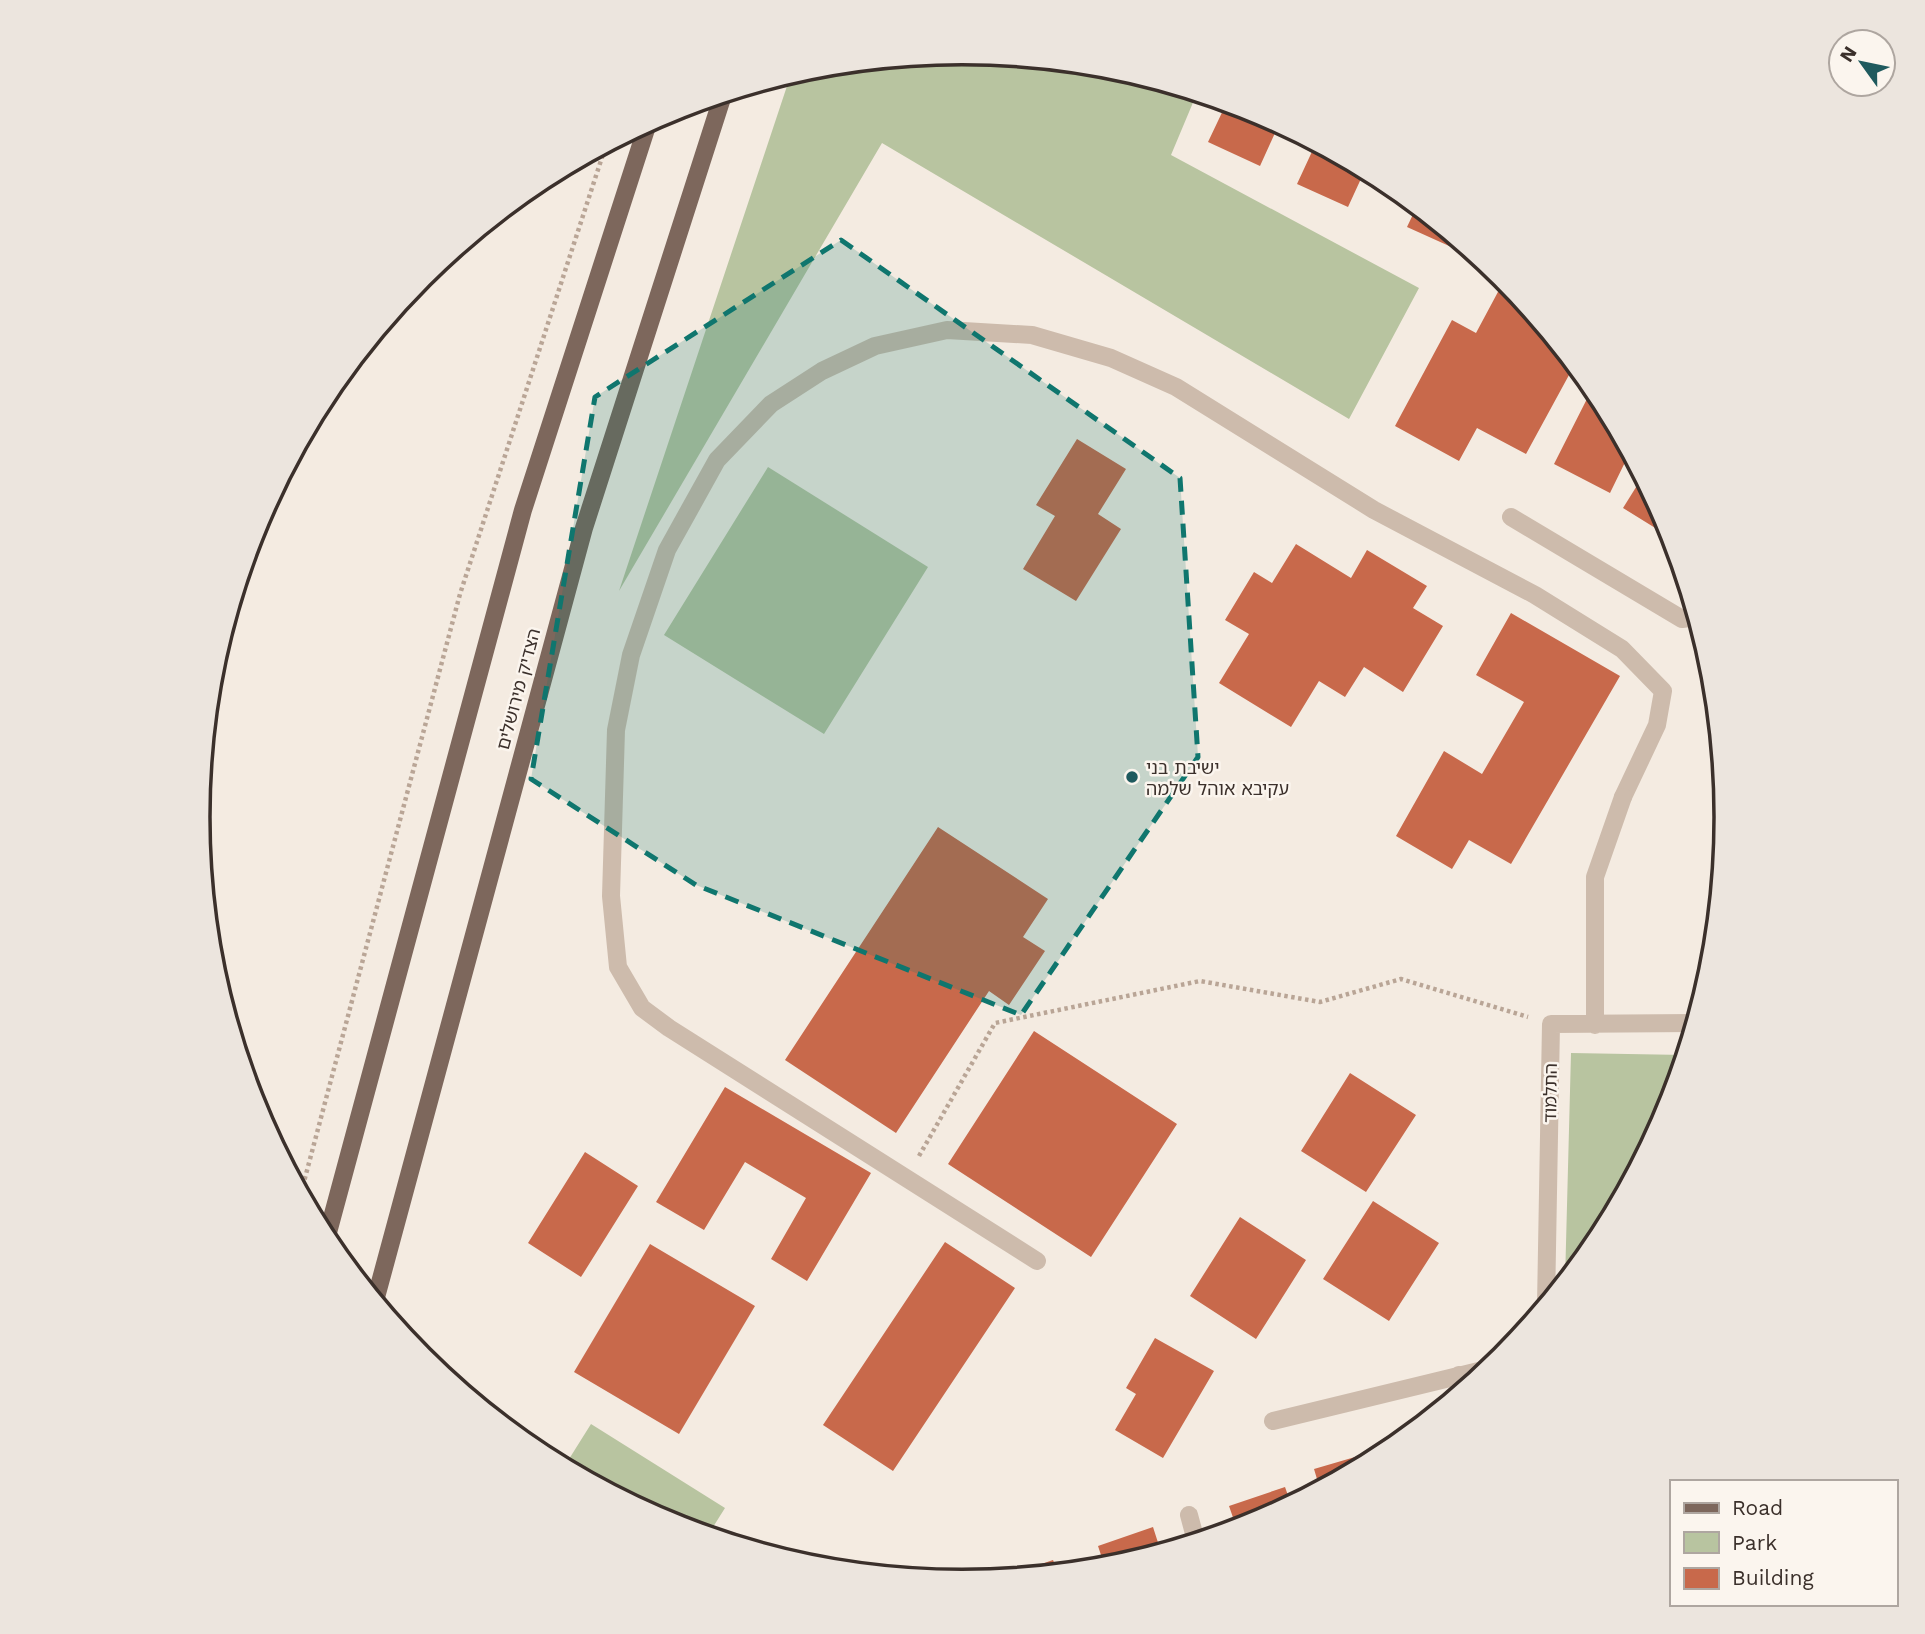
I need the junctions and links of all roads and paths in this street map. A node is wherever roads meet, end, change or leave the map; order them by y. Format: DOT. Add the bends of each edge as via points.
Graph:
graph roads {
  1 [pos="720,106"];
  2 [pos="644,136"];
  3 [pos="602,157"];
  4 [pos="1511,517"];
  5 [pos="1688,618"];
  6 [pos="1686,1023"];
  7 [pos="1552,1024"];
  8 [pos="1595,1025"];
  9 [pos="906,1178"];
  10 [pos="304,1181"];
  11 [pos="330,1224"];
  12 [pos="1037,1261"];
  13 [pos="378,1290"];
  14 [pos="1546,1291"];
  15 [pos="1458,1383"];
  16 [pos="1273,1421"];
  17 [pos="1189,1515"];
  18 [pos="1194,1532"];
  1 -- 13 [label="main road, הצדיק מירושלים" via="583,528"];
  2 -- 11 [label="main road" via="523,510"];
  3 -- 10 [label="path" via="460,594"];
  4 -- 5 [label="street" via="1682,619"];
  6 -- 8 [label="street"];
  7 -- 8 [label="street"];
  7 -- 9 [label="path" via="1401,979 1320,1002 1200,981 995,1023"];
  7 -- 14 [label="street, התלמוד"];
  8 -- 9 [label="street" via="1595,877 1623,797 1657,725 1663,691 1622,649 1535,595 1374,510 1176,387 1111,358 1032,335 947,330 875,346 822,371 771,404 717,460 667,550 631,655 616,730 611,897 618,967 642,1008"];
  9 -- 12 [label="street"];
  15 -- 16 [label="street"];
  17 -- 18 [label="street"];
}
